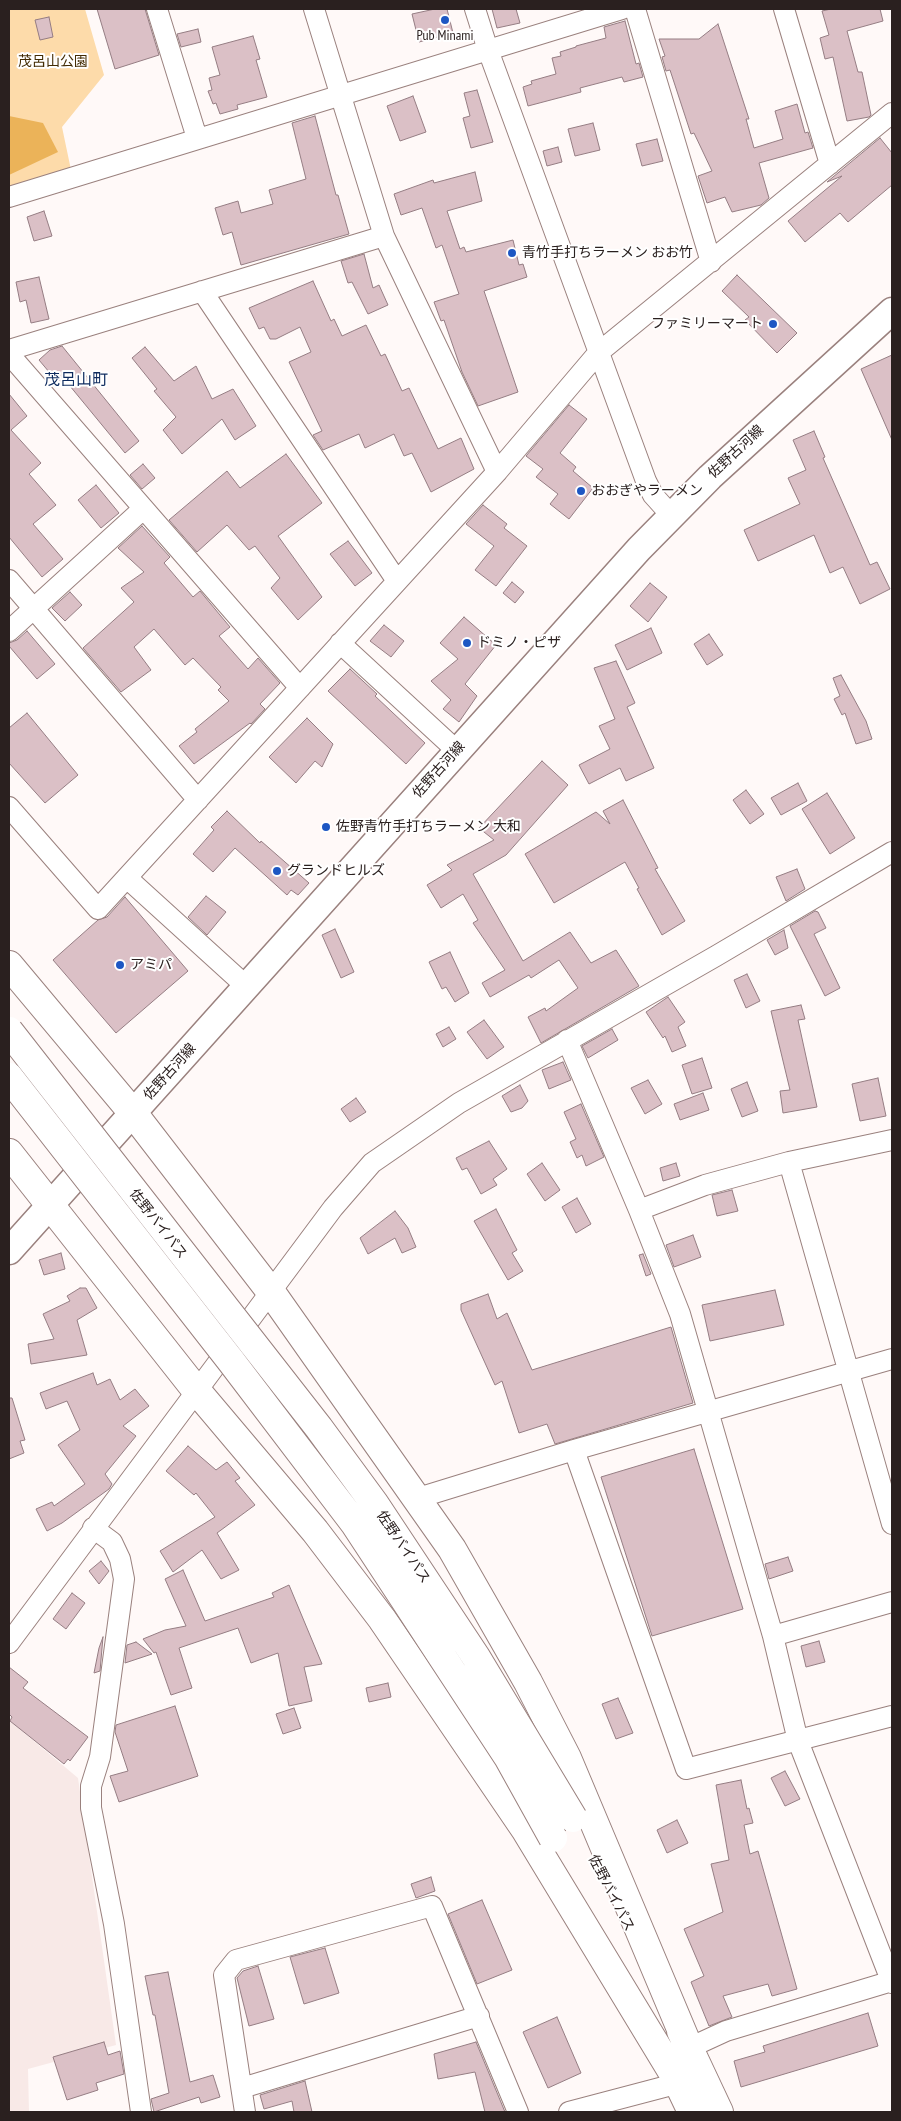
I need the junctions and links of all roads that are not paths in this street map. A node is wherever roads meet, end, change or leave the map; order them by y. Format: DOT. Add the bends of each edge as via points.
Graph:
graph roads {
  1 [pos="157,9"];
  2 [pos="314,9"];
  3 [pos="475,9"];
  4 [pos="622,9"];
  5 [pos="635,9"];
  6 [pos="784,9"];
  7 [pos="488,50"];
  8 [pos="339,96"];
  9 [pos="889,122"];
  10 [pos="197,138"];
  11 [pos="830,164"];
  12 [pos="9,197"];
  13 [pos="384,236"];
  14 [pos="711,262"];
  15 [pos="202,291"];
  16 [pos="892,311"];
  17 [pos="9,352"];
  18 [pos="598,353"];
  19 [pos="497,472"];
  20 [pos="143,509"];
  21 [pos="671,515"];
  22 [pos="9,580"];
  23 [pos="397,581"];
  24 [pos="34,609"];
  25 [pos="9,630"];
  26 [pos="340,643"];
  27 [pos="300,688"];
  28 [pos="456,750"];
  29 [pos="198,800"];
  30 [pos="9,807"];
  31 [pos="892,852"];
  32 [pos="127,878"];
  33 [pos="9,965"];
  34 [pos="247,987"];
  35 [pos="9,1031"];
  36 [pos="567,1040"];
  37 [pos="9,1077"];
  38 [pos="133,1113"];
  39 [pos="892,1140"];
  40 [pos="9,1153"];
  41 [pos="789,1162"];
  42 [pos="49,1206"];
  43 [pos="640,1210"];
  44 [pos="9,1251"];
  45 [pos="271,1292"];
  46 [pos="892,1359"];
  47 [pos="849,1372"];
  48 [pos="196,1390"];
  49 [pos="708,1411"];
  50 [pos="574,1450"];
  51 [pos="418,1498"];
  52 [pos="892,1524"];
  53 [pos="94,1528"];
  54 [pos="892,1602"];
  55 [pos="773,1636"];
  56 [pos="9,1643"];
  57 [pos="892,1716"];
  58 [pos="798,1741"];
  59 [pos="892,1982"];
  60 [pos="479,2016"];
  61 [pos="689,2048"];
  62 [pos="679,2084"];
  63 [pos="242,2088"];
  64 [pos="141,2112"];
  65 [pos="245,2112"];
  66 [pos="518,2112"];
  67 [pos="569,2112"];
  68 [pos="692,2112"];
  69 [pos="719,2112"];
  1 -- 10 [label="street"];
  2 -- 8 [label="street"];
  3 -- 7 [label="street"];
  4 -- 7 [label="street"];
  5 -- 14 [label="street"];
  6 -- 11 [label="street"];
  7 -- 8 [label="street"];
  7 -- 18 [label="street"];
  8 -- 10 [label="street"];
  8 -- 13 [label="street"];
  9 -- 11 [label="street"];
  10 -- 12 [label="street"];
  11 -- 14 [label="street"];
  13 -- 15 [label="street"];
  13 -- 19 [label="street"];
  14 -- 18 [label="street"];
  15 -- 17 [label="street"];
  15 -- 23 [label="street"];
  16 -- 21 [label="main road, 佐野古河線" via="770,420"];
  17 -- 20 [label="street"];
  18 -- 19 [label="street"];
  18 -- 21 [label="street" via="646,482"];
  19 -- 23 [label="street"];
  20 -- 24 [label="street"];
  20 -- 27 [label="street"];
  21 -- 28 [label="main road, 佐野古河線"];
  22 -- 24 [label="street"];
  23 -- 26 [label="street"];
  24 -- 25 [label="street"];
  24 -- 29 [label="street"];
  26 -- 27 [label="street"];
  26 -- 28 [label="street"];
  27 -- 29 [label="street"];
  28 -- 34 [label="main road, 佐野古河線"];
  29 -- 32 [label="street"];
  30 -- 32 [label="street" via="98,909"];
  31 -- 36 [label="street"];
  32 -- 34 [label="street"];
  33 -- 38 [label="highway"];
  34 -- 38 [label="main road, 佐野古河線"];
  35 -- 61 [label="highway, 佐野バイパス, bridge" via="374,1503 476,1657 574,1818"];
  36 -- 43 [label="street"];
  36 -- 45 [label="street" via="458,1103 372,1163 333,1208"];
  37 -- 62 [label="highway, 佐野バイパス, bridge" via="355,1524 508,1757 613,1951"];
  38 -- 42 [label="main road, 佐野古河線"];
  38 -- 45 [label="highway"];
  39 -- 41 [label="street"];
  40 -- 42 [label="highway"];
  41 -- 43 [label="street" via="705,1185"];
  41 -- 47 [label="street"];
  42 -- 44 [label="main road, 佐野古河線"];
  42 -- 48 [label="highway"];
  43 -- 49 [label="street" via="680,1314"];
  45 -- 48 [label="street"];
  45 -- 51 [label="highway"];
  46 -- 47 [label="street"];
  47 -- 49 [label="street"];
  47 -- 52 [label="street"];
  48 -- 53 [label="street"];
  48 -- 62 [label="highway" via="315,1531 382,1619 525,1829"];
  49 -- 50 [label="street"];
  49 -- 55 [label="street"];
  50 -- 51 [label="street"];
  50 -- 58 [label="street" via="686,1769"];
  51 -- 61 [label="highway" via="490,1613 567,1758"];
  53 -- 56 [label="street"];
  53 -- 64 [label="street" via="112,1542 124,1579 100,1757 91,1786 91,1808 114,1924"];
  54 -- 55 [label="street"];
  55 -- 58 [label="street"];
  57 -- 58 [label="street"];
  58 -- 59 [label="street"];
  59 -- 61 [label="street" via="726,2031"];
  60 -- 63 [label="street"];
  60 -- 63 [label="street" via="432,1906 236,1960 224,1976"];
  60 -- 66 [label="street"];
  61 -- 69 [label="highway, 佐野バイパス"];
  62 -- 67 [label="street"];
  62 -- 68 [label="highway, 佐野バイパス"];
  63 -- 65 [label="street"];
}
